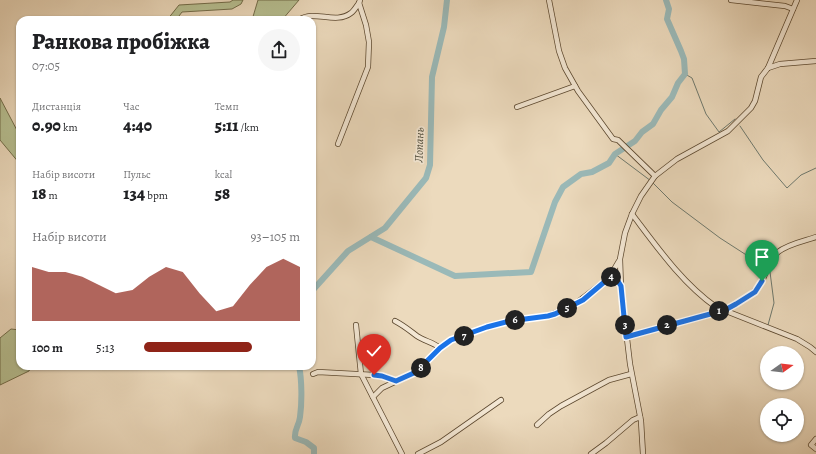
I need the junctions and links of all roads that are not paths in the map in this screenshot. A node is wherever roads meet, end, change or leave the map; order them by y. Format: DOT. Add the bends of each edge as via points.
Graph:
graph roads {
  1 [pos="549,0"];
  2 [pos="731,0"];
  3 [pos="797,0"];
  4 [pos="359,2"];
  5 [pos="793,9"];
  6 [pos="316,16"];
  7 [pos="816,61"];
  8 [pos="768,68"];
  9 [pos="575,86"];
  10 [pos="517,107"];
  11 [pos="338,144"];
  12 [pos="655,176"];
  13 [pos="632,214"];
  14 [pos="816,237"];
  15 [pos="620,259"];
  16 [pos="609,278"];
  17 [pos="621,286"];
  18 [pos="725,310"];
  19 [pos="395,321"];
  20 [pos="356,325"];
  21 [pos="626,337"];
  22 [pos="440,348"];
  23 [pos="816,352"];
  24 [pos="313,374"];
  25 [pos="361,374"];
  26 [pos="631,374"];
  27 [pos="396,381"];
  28 [pos="372,397"];
  29 [pos="501,400"];
  30 [pos="640,417"];
  31 [pos="537,426"];
  32 [pos="816,439"];
  33 [pos="816,449"];
  34 [pos="402,454"];
  35 [pos="418,454"];
  36 [pos="591,454"];
  37 [pos="643,454"];
  1 -- 9 [label="street" via="559,50"];
  2 -- 5 [label="street"];
  3 -- 5 [label="street"];
  4 -- 6 [label="street" via="346,16"];
  4 -- 11 [label="street" via="369,42 368,68"];
  5 -- 8 [label="street"];
  7 -- 8 [label="street" via="780,64"];
  8 -- 12 [label="street" via="761,77 756,101 728,130"];
  9 -- 10 [label="street"];
  9 -- 12 [label="street" via="613,139 618,140"];
  12 -- 13 [label="street"];
  13 -- 15 [label="street"];
  13 -- 18 [label="street" via="683,277 707,300"];
  14 -- 18 [label="street" via="779,252 769,264 755,292"];
  15 -- 16 [label="street"];
  15 -- 17 [label="street"];
  16 -- 17 [label="street" via="616,278"];
  16 -- 22 [label="street" via="583,300 560,312 487,327 451,340"];
  17 -- 21 [label="street"];
  18 -- 21 [label="street"];
  18 -- 23 [label="street" via="797,339"];
  19 -- 22 [label="street"];
  20 -- 25 [label="street"];
  21 -- 26 [label="street"];
  22 -- 27 [label="street" via="416,372"];
  24 -- 25 [label="street"];
  25 -- 27 [label="street" via="382,376"];
  25 -- 28 [label="street"];
  26 -- 30 [label="street"];
  26 -- 31 [label="street" via="609,380 560,406"];
  27 -- 28 [label="street"];
  28 -- 34 [label="street"];
  29 -- 35 [label="street" via="442,442"];
  30 -- 36 [label="street"];
  30 -- 37 [label="street"];
  32 -- 33 [label="street" via="811,445"];
}
